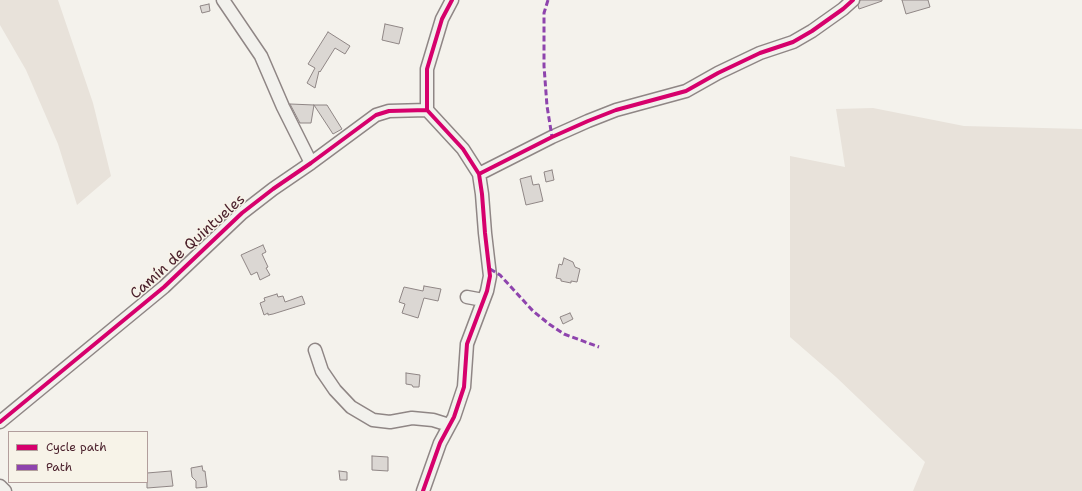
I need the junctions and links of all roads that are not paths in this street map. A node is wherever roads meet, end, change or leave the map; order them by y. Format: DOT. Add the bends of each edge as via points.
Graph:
graph roads {
  1 [pos="223,0"];
  2 [pos="452,0"];
  3 [pos="853,0"];
  4 [pos="427,110"];
  5 [pos="311,163"];
  6 [pos="478,174"];
  7 [pos="467,297"];
  8 [pos="483,300"];
  9 [pos="315,350"];
  10 [pos="0,422"];
  11 [pos="450,425"];
  12 [pos="0,486"];
  13 [pos="5,491"];
  14 [pos="423,491"];
  1 -- 5 [label="street" via="261,56"];
  2 -- 4 [label="street" via="442,19 427,69"];
  3 -- 6 [label="street" via="793,42 746,60 686,91 616,110 552,136"];
  4 -- 5 [label="street, Camín de Quintueles" via="389,110 376,115"];
  4 -- 6 [label="street" via="464,149"];
  5 -- 10 [label="street, Camín de Quintueles" via="273,188 242,213 164,287"];
  6 -- 8 [label="street" via="490,276"];
  7 -- 8 [label="street"];
  8 -- 11 [label="street" via="467,344 464,387"];
  9 -- 11 [label="street" via="322,371 335,390 351,407 373,420 390,422 412,418"];
  11 -- 14 [label="street" via="440,443"];
  12 -- 13 [label="street"];
}
